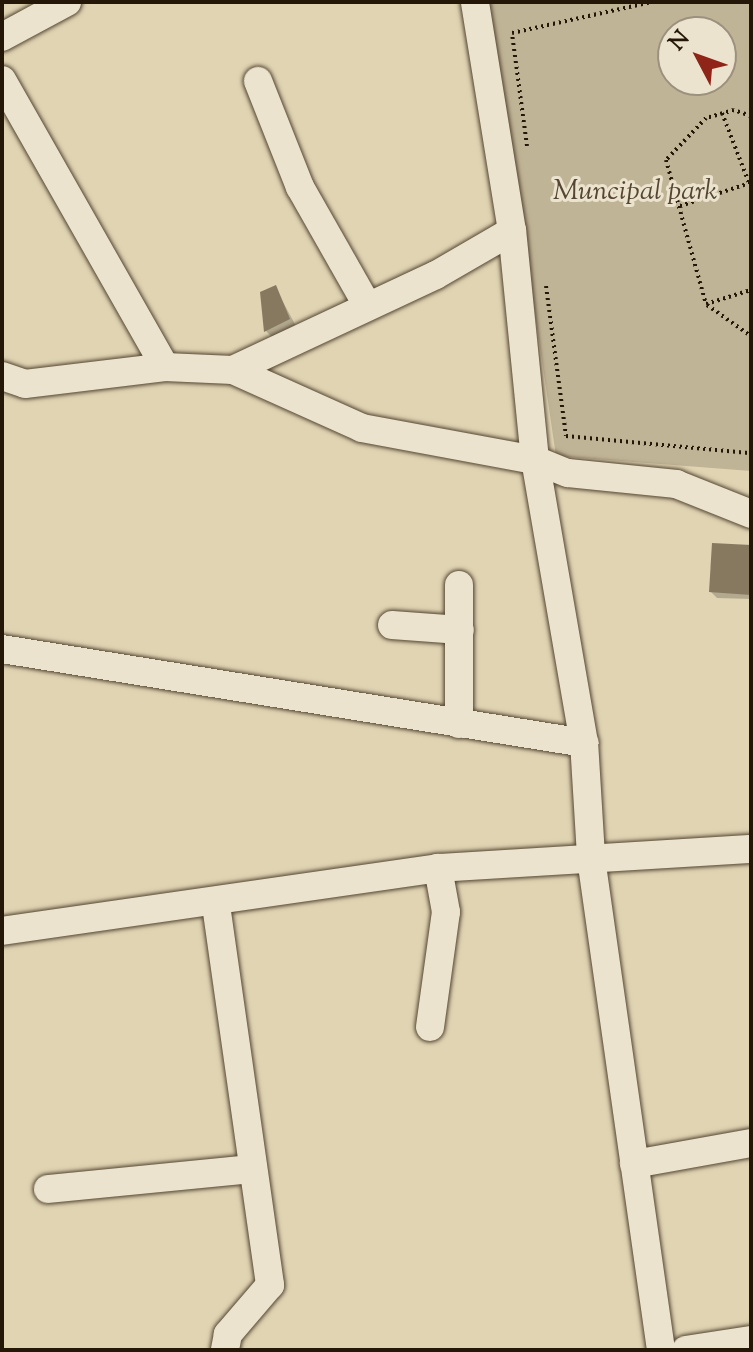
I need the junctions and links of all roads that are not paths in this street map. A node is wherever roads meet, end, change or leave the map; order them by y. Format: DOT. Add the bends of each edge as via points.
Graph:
graph roads {
  1 [pos="67,2"];
  2 [pos="475,2"];
  3 [pos="2,37"];
  4 [pos="2,80"];
  5 [pos="258,81"];
  6 [pos="512,231"];
  7 [pos="366,303"];
  8 [pos="165,367"];
  9 [pos="233,370"];
  10 [pos="10,387"];
  11 [pos="535,460"];
  12 [pos="751,514"];
  13 [pos="459,585"];
  14 [pos="392,625"];
  15 [pos="460,630"];
  16 [pos="2,649"];
  17 [pos="459,724"];
  18 [pos="584,743"];
  19 [pos="751,849"];
  20 [pos="591,856"];
  21 [pos="438,868"];
  22 [pos="216,905"];
  23 [pos="2,931"];
  24 [pos="430,1027"];
  25 [pos="751,1143"];
  26 [pos="634,1164"];
  27 [pos="253,1169"];
  28 [pos="48,1189"];
  29 [pos="751,1340"];
  30 [pos="225,1350"];
  31 [pos="661,1350"];
  32 [pos="686,1350"];
  1 -- 3 [label="street"];
  2 -- 6 [label="street"];
  4 -- 8 [label="street"];
  5 -- 7 [label="street" via="300,187"];
  6 -- 7 [label="street" via="436,275"];
  6 -- 11 [label="street"];
  7 -- 9 [label="street"];
  8 -- 9 [label="street"];
  8 -- 10 [label="street"];
  9 -- 11 [label="street" via="362,428"];
  11 -- 12 [label="street" via="568,473 676,484"];
  11 -- 18 [label="street"];
  13 -- 15 [label="street"];
  14 -- 15 [label="street"];
  15 -- 17 [label="street"];
  16 -- 17 [label="street"];
  17 -- 18 [label="street"];
  18 -- 20 [label="street"];
  19 -- 20 [label="street"];
  20 -- 21 [label="street"];
  20 -- 26 [label="street"];
  21 -- 22 [label="street"];
  21 -- 24 [label="street" via="446,912"];
  22 -- 23 [label="street"];
  22 -- 27 [label="street"];
  25 -- 26 [label="street"];
  26 -- 31 [label="street"];
  27 -- 28 [label="street"];
  27 -- 30 [label="street" via="270,1285 228,1334"];
  29 -- 32 [label="street"];
}
